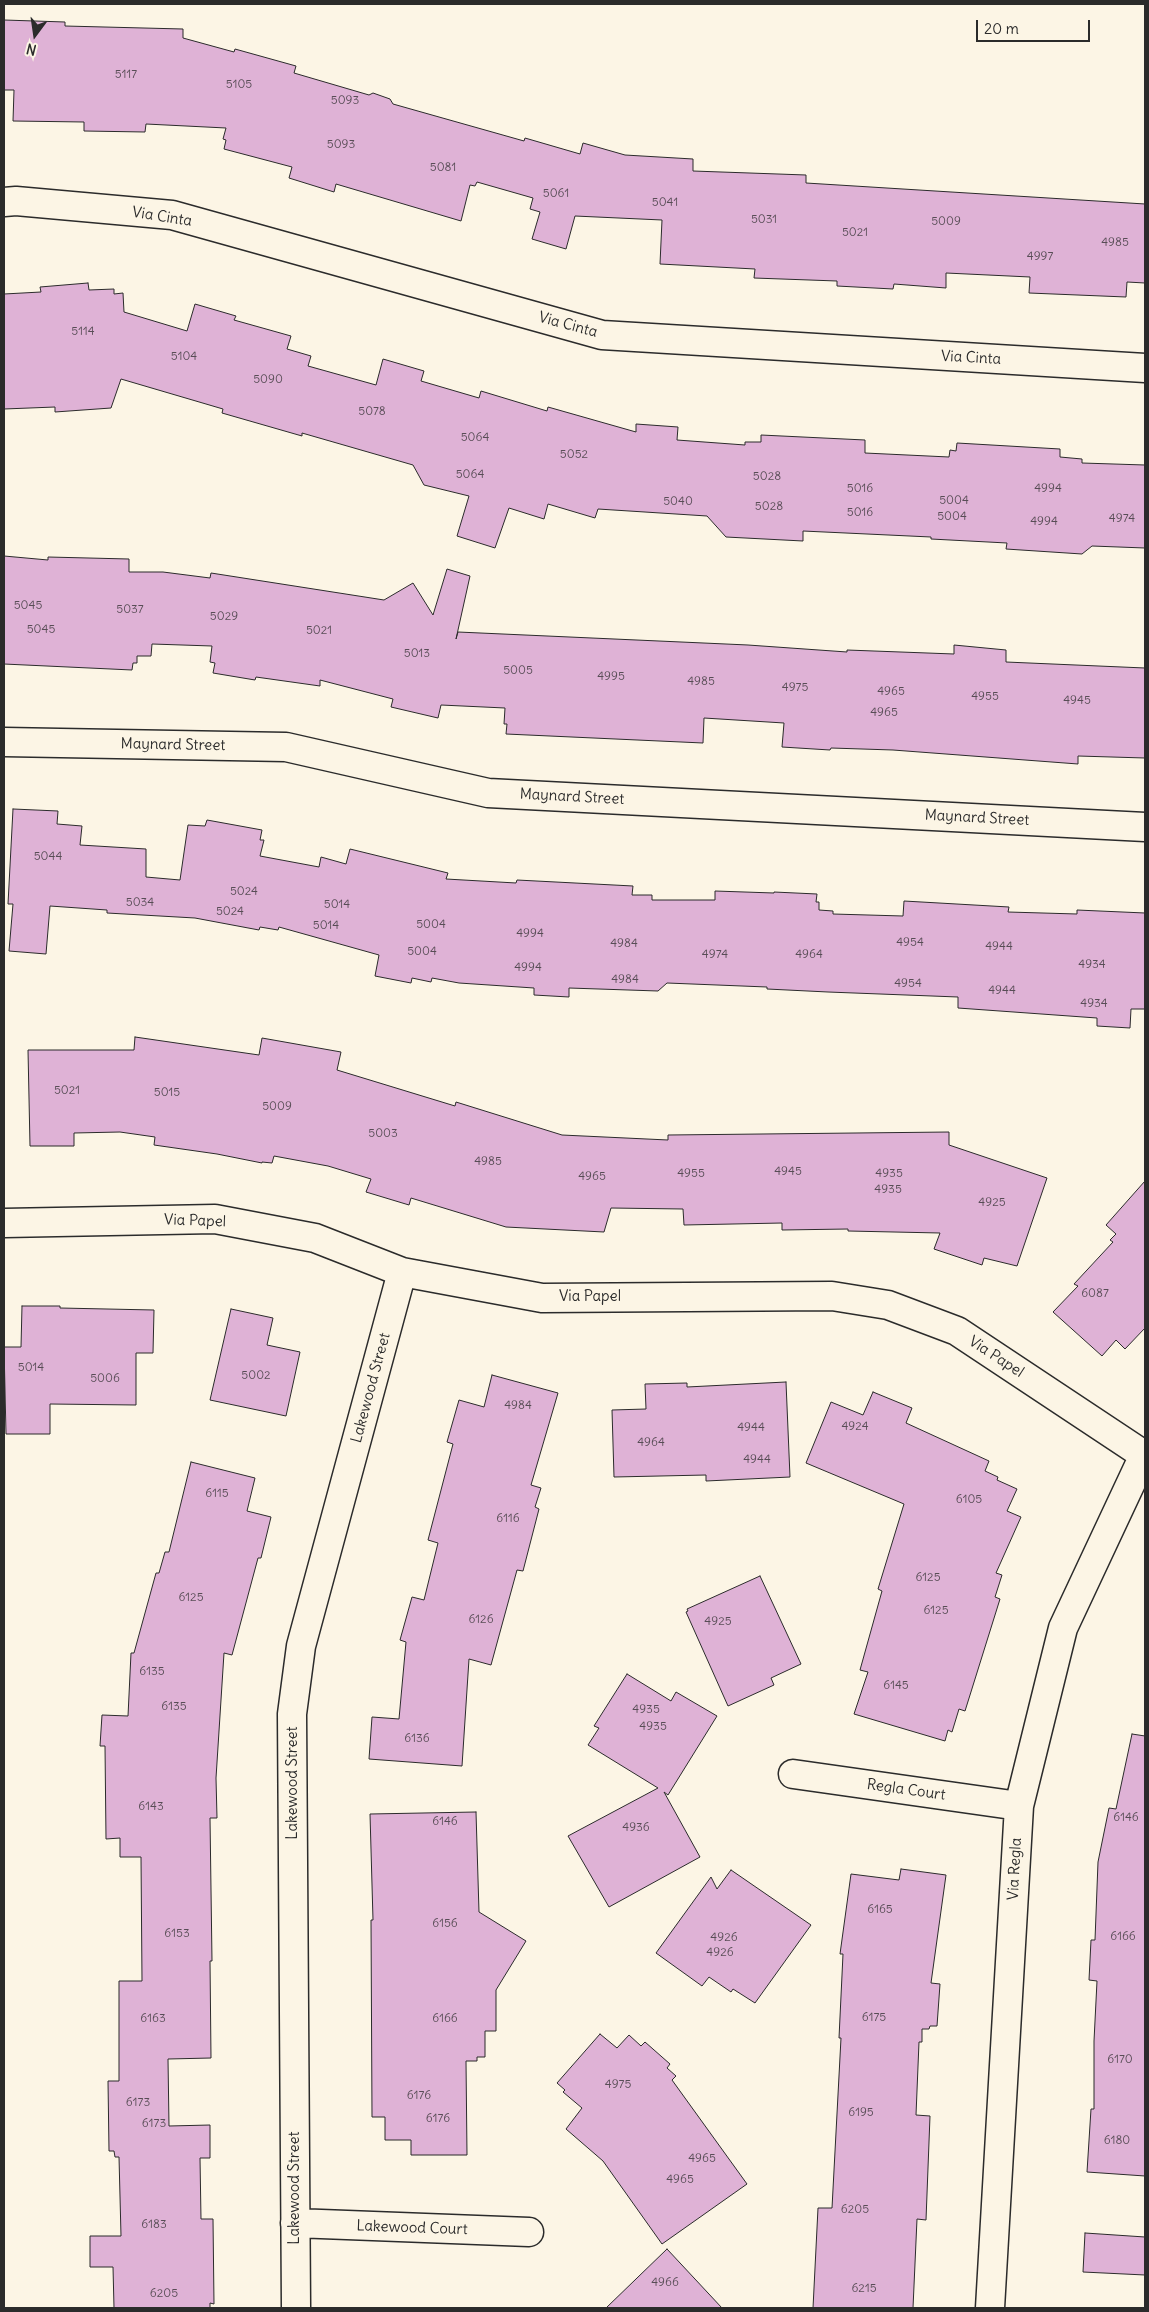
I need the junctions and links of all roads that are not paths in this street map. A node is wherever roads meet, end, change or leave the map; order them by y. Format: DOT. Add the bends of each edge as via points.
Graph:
graph roads {
  1 [pos="4,202"];
  2 [pos="1145,368"];
  3 [pos="4,742"];
  4 [pos="1145,827"];
  5 [pos="4,1223"];
  6 [pos="402,1272"];
  7 [pos="1145,1454"];
  8 [pos="792,1774"];
  9 [pos="1019,1806"];
  10 [pos="295,2223"];
  11 [pos="529,2232"];
  12 [pos="296,2308"];
  13 [pos="990,2308"];
  1 -- 2 [label="street, Via Cinta" via="172,216 602,335"];
  3 -- 4 [label="street, Maynard Street" via="286,747 488,793"];
  5 -- 6 [label="street, Via Papel" via="215,1218 315,1238"];
  6 -- 7 [label="street, Via Papel" via="542,1298 832,1296 888,1304 957,1332"];
  6 -- 10 [label="street, Lakewood Street" via="301,1646 292,1714"];
  7 -- 9 [label="street, Via Regla" via="1063,1628"];
  8 -- 9 [label="street, Regla Court"];
  9 -- 13 [label="street, Via Regla"];
  10 -- 11 [label="street, Lakewood Court"];
  10 -- 12 [label="street, Lakewood Street"];
}
